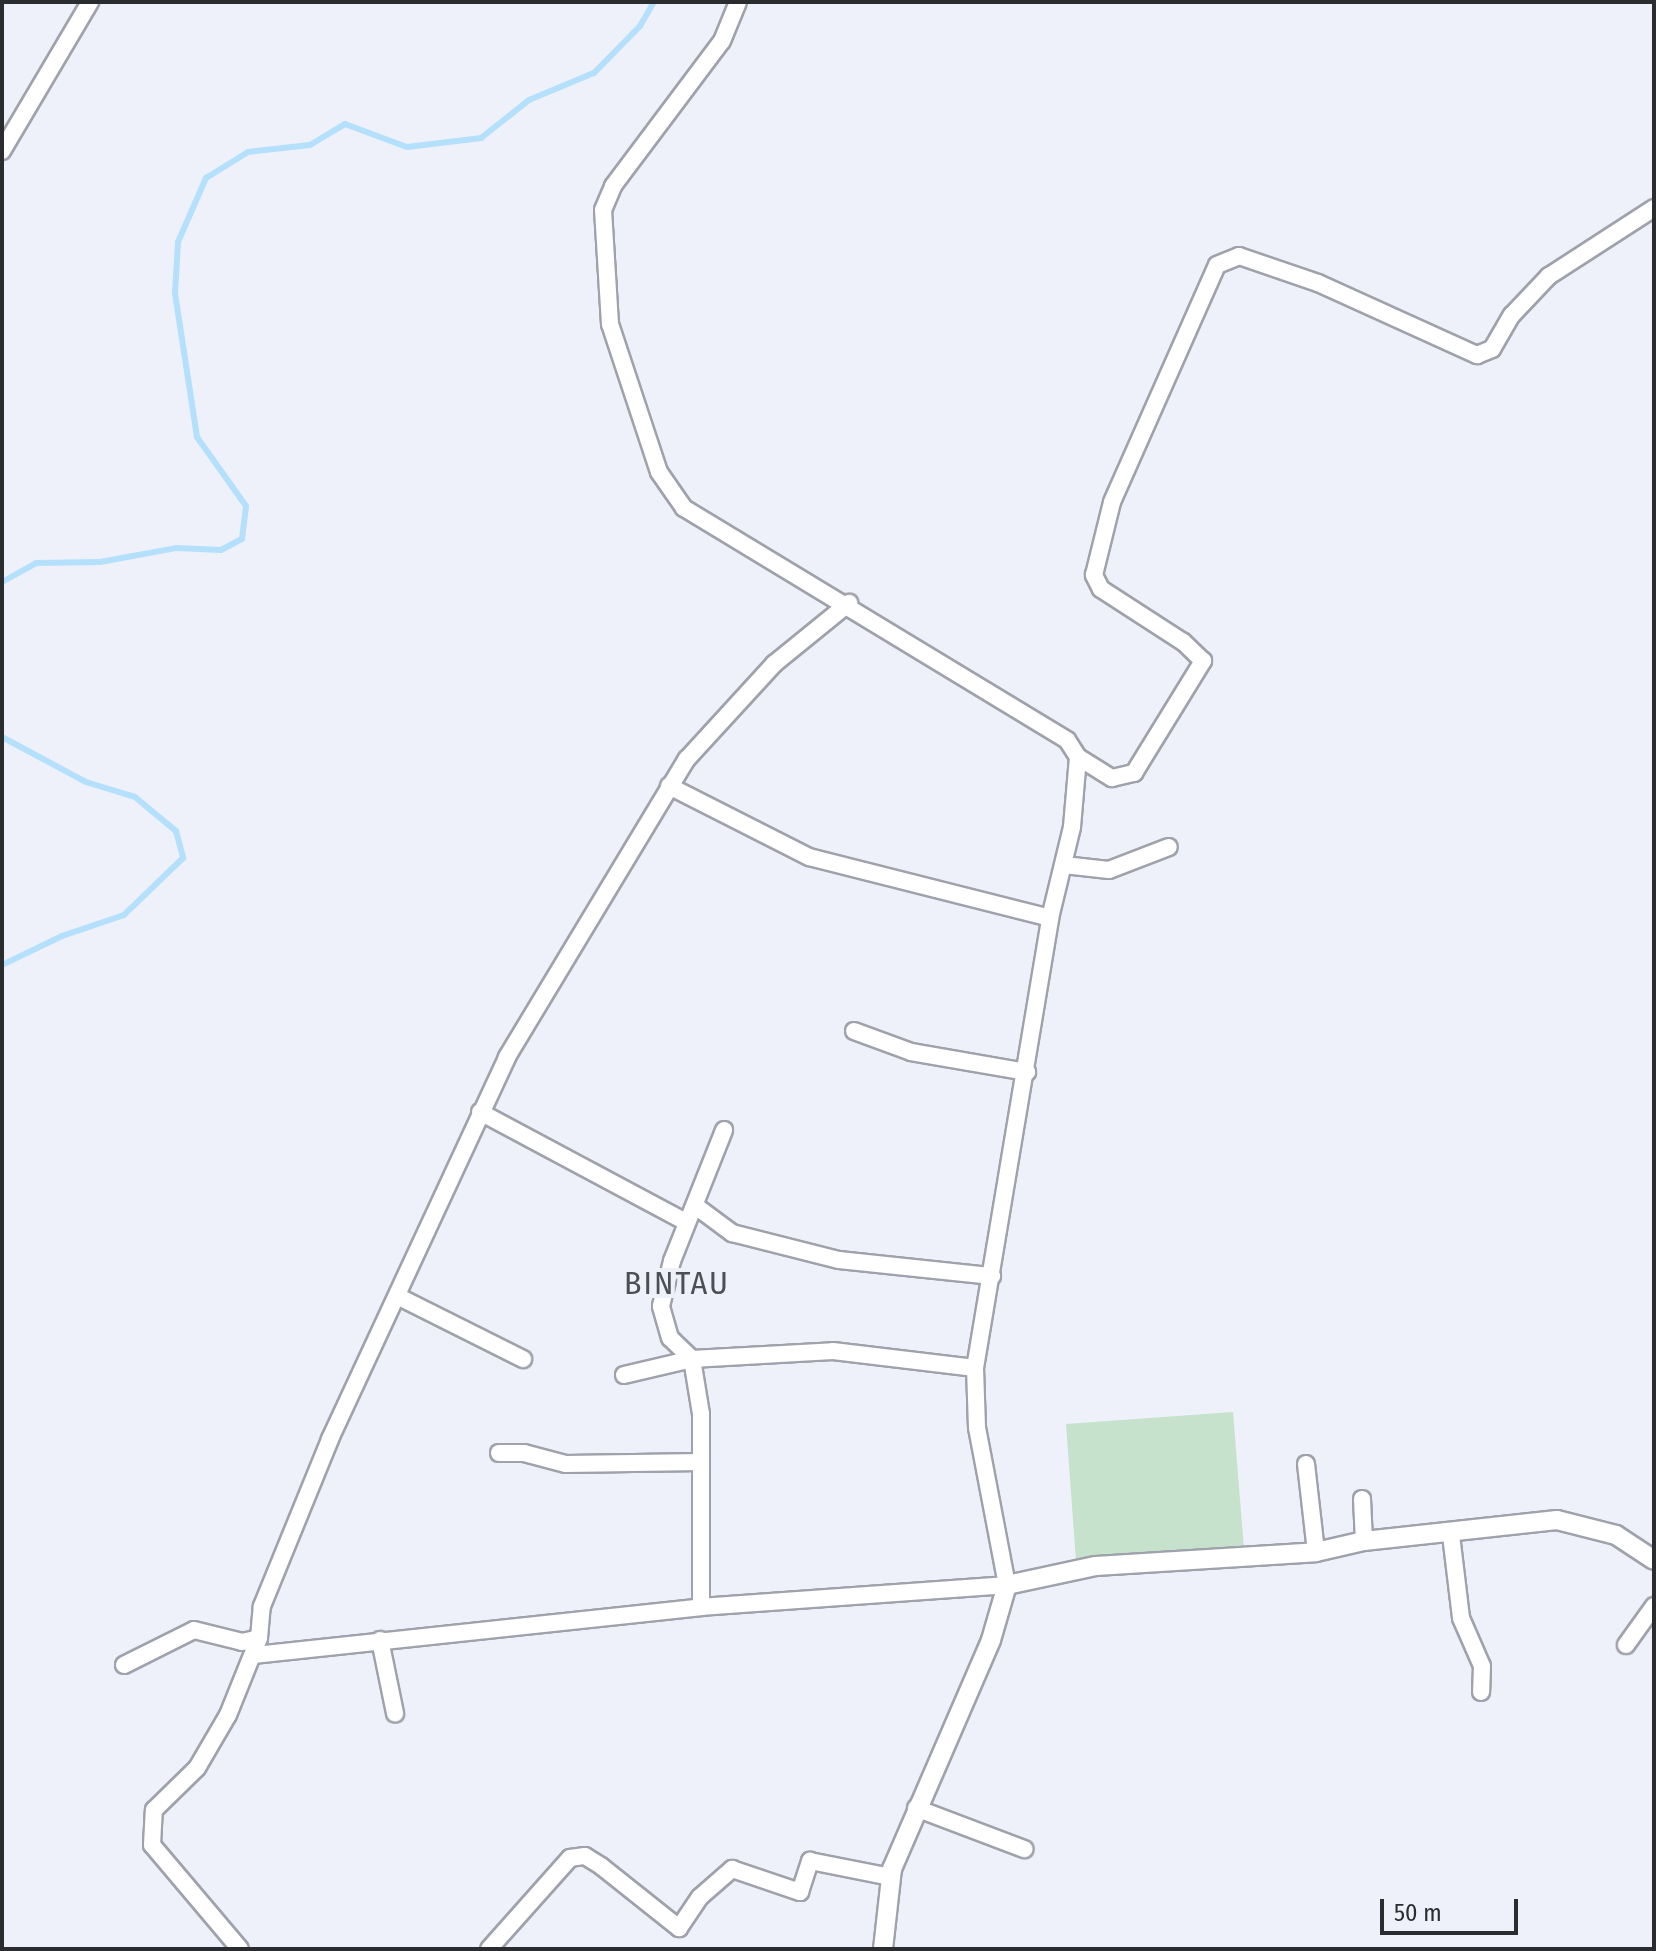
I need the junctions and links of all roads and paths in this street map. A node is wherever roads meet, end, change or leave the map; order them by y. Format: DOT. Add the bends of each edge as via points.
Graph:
graph roads {
  1 [pos="90,2"];
  2 [pos="738,2"];
  3 [pos="2,151"];
  4 [pos="1654,208"];
  5 [pos="849,603"];
  6 [pos="1078,757"];
  7 [pos="669,786"];
  8 [pos="1169,847"];
  9 [pos="1064,865"];
  10 [pos="1050,918"];
  11 [pos="854,1031"];
  12 [pos="1027,1072"];
  13 [pos="480,1112"];
  14 [pos="724,1130"];
  15 [pos="697,1207"];
  16 [pos="686,1222"];
  17 [pos="992,1276"];
  18 [pos="397,1296"];
  19 [pos="523,1359"];
  20 [pos="692,1359"];
  21 [pos="975,1368"];
  22 [pos="624,1375"];
  23 [pos="499,1453"];
  24 [pos="701,1462"];
  25 [pos="1306,1464"];
  26 [pos="1362,1499"];
  27 [pos="1451,1535"];
  28 [pos="1364,1541"];
  29 [pos="1316,1552"];
  30 [pos="1654,1560"];
  31 [pos="1007,1585"];
  32 [pos="1654,1606"];
  33 [pos="701,1607"];
  34 [pos="259,1638"];
  35 [pos="380,1640"];
  36 [pos="1626,1645"];
  37 [pos="254,1655"];
  38 [pos="124,1665"];
  39 [pos="1481,1692"];
  40 [pos="395,1713"];
  41 [pos="916,1808"];
  42 [pos="1024,1849"];
  43 [pos="891,1877"];
  44 [pos="240,1949"];
  45 [pos="489,1949"];
  46 [pos="883,1949"];
  1 -- 3 [label="street"];
  2 -- 5 [label="street" via="714,53 613,186 603,210 610,324 659,472 675,501 742,547"];
  4 -- 6 [label="street" via="1549,276 1512,315 1492,349 1477,355 1318,283 1239,256 1217,265 1112,502 1094,575 1101,589 1203,661 1134,773 1112,778"];
  5 -- 6 [label="street" via="1067,740"];
  5 -- 7 [label="street" via="774,664"];
  6 -- 9 [label="street"];
  7 -- 10 [label="street" via="809,857"];
  7 -- 13 [label="street"];
  8 -- 9 [label="street" via="1109,870"];
  9 -- 10 [label="street"];
  10 -- 12 [label="street"];
  11 -- 12 [label="street" via="911,1052"];
  12 -- 17 [label="street"];
  13 -- 16 [label="street"];
  13 -- 18 [label="street"];
  14 -- 15 [label="street"];
  15 -- 16 [label="street"];
  15 -- 17 [label="street" via="732,1233 839,1260"];
  16 -- 20 [label="street" via="661,1306 670,1338"];
  17 -- 21 [label="street"];
  18 -- 19 [label="street"];
  18 -- 34 [label="street" via="292,1529 262,1606"];
  20 -- 21 [label="street" via="833,1351"];
  20 -- 22 [label="street"];
  20 -- 24 [label="street"];
  21 -- 31 [label="street" via="977,1428"];
  23 -- 24 [label="street" via="524,1453 566,1464"];
  24 -- 33 [label="street"];
  25 -- 29 [label="street"];
  26 -- 28 [label="street"];
  27 -- 28 [label="street"];
  27 -- 30 [label="street" via="1557,1520 1616,1535"];
  27 -- 39 [label="street" via="1461,1618 1482,1666"];
  28 -- 29 [label="street"];
  29 -- 31 [label="street" via="1096,1566"];
  31 -- 33 [label="street"];
  31 -- 41 [label="street" via="991,1640"];
  32 -- 36 [label="street"];
  33 -- 35 [label="street"];
  34 -- 37 [label="street"];
  34 -- 38 [label="street" via="242,1642 194,1630"];
  35 -- 37 [label="street"];
  35 -- 40 [label="street"];
  37 -- 44 [label="street" via="197,1768 154,1810 152,1845"];
  41 -- 42 [label="street"];
  41 -- 43 [label="street"];
  43 -- 45 [label="street" via="810,1861 800,1892 732,1869 700,1897 679,1928 601,1866 585,1856 570,1858"];
  43 -- 46 [label="street"];
}
